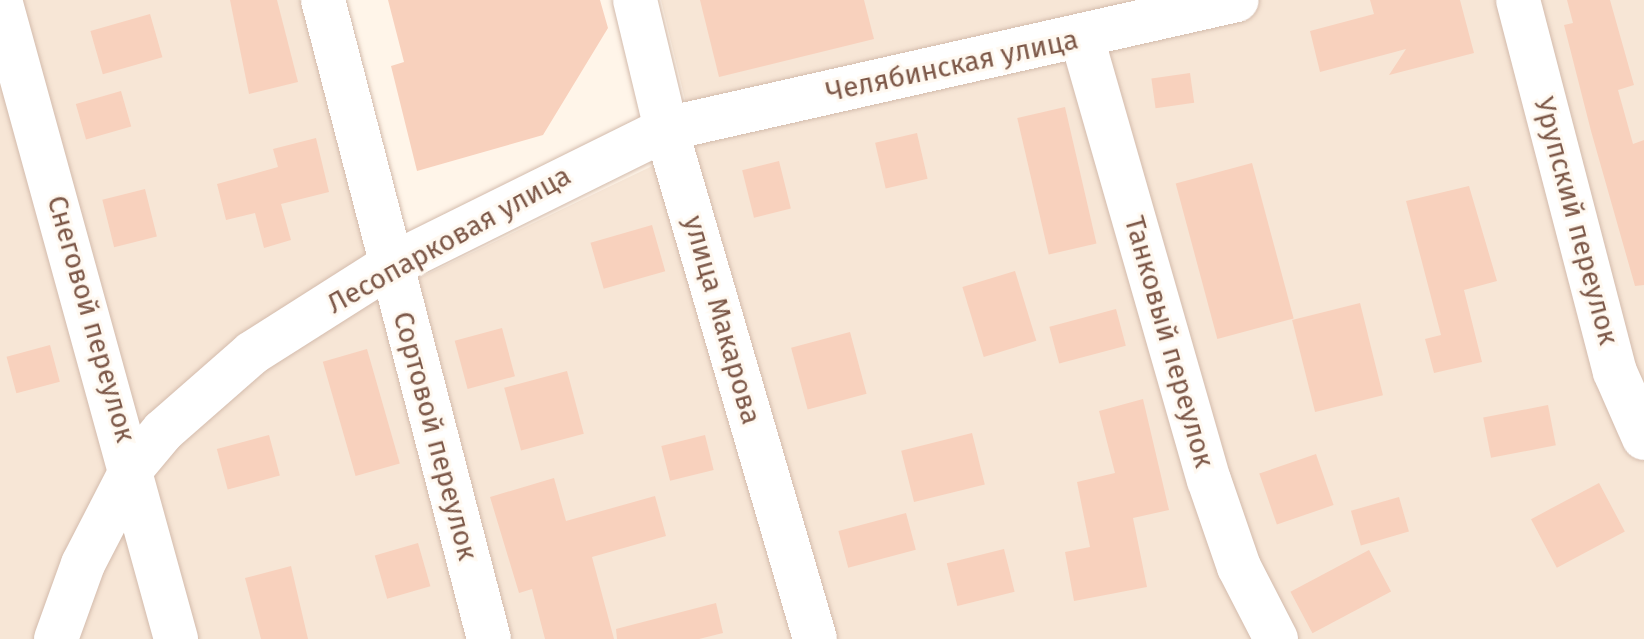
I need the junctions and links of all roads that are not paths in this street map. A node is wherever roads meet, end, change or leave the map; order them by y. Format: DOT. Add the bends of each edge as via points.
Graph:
graph roads {
  1 [pos="0,0"];
  2 [pos="323,0"];
  3 [pos="635,0"];
  4 [pos="1237,0"];
  5 [pos="1518,0"];
  6 [pos="1082,38"];
  7 [pos="666,129"];
  8 [pos="389,266"];
  9 [pos="1644,438"];
  10 [pos="133,467"];
  11 [pos="56,639"];
  12 [pos="176,639"];
  13 [pos="489,639"];
  14 [pos="815,639"];
  15 [pos="1276,639"];
  1 -- 10 [label="street, Снеговой переулок"];
  2 -- 8 [label="street, Сортовой переулок"];
  3 -- 7 [label="street, улица Макарова"];
  4 -- 6 [label="street, Челябинская улица"];
  5 -- 9 [label="street, Урупский переулок" via="1615,372"];
  6 -- 7 [label="street, Челябинская улица"];
  6 -- 15 [label="street, Танковый переулок" via="1209,480 1239,567"];
  7 -- 8 [label="street, Лесопарковая улица"];
  7 -- 14 [label="street, улица Макарова"];
  8 -- 10 [label="street, Лесопарковая улица" via="252,353 195,400"];
  8 -- 13 [label="street, Сортовой переулок"];
  10 -- 11 [label="street, Лесопарковая улица" via="83,564"];
  10 -- 12 [label="street, Снеговой переулок"];
}
